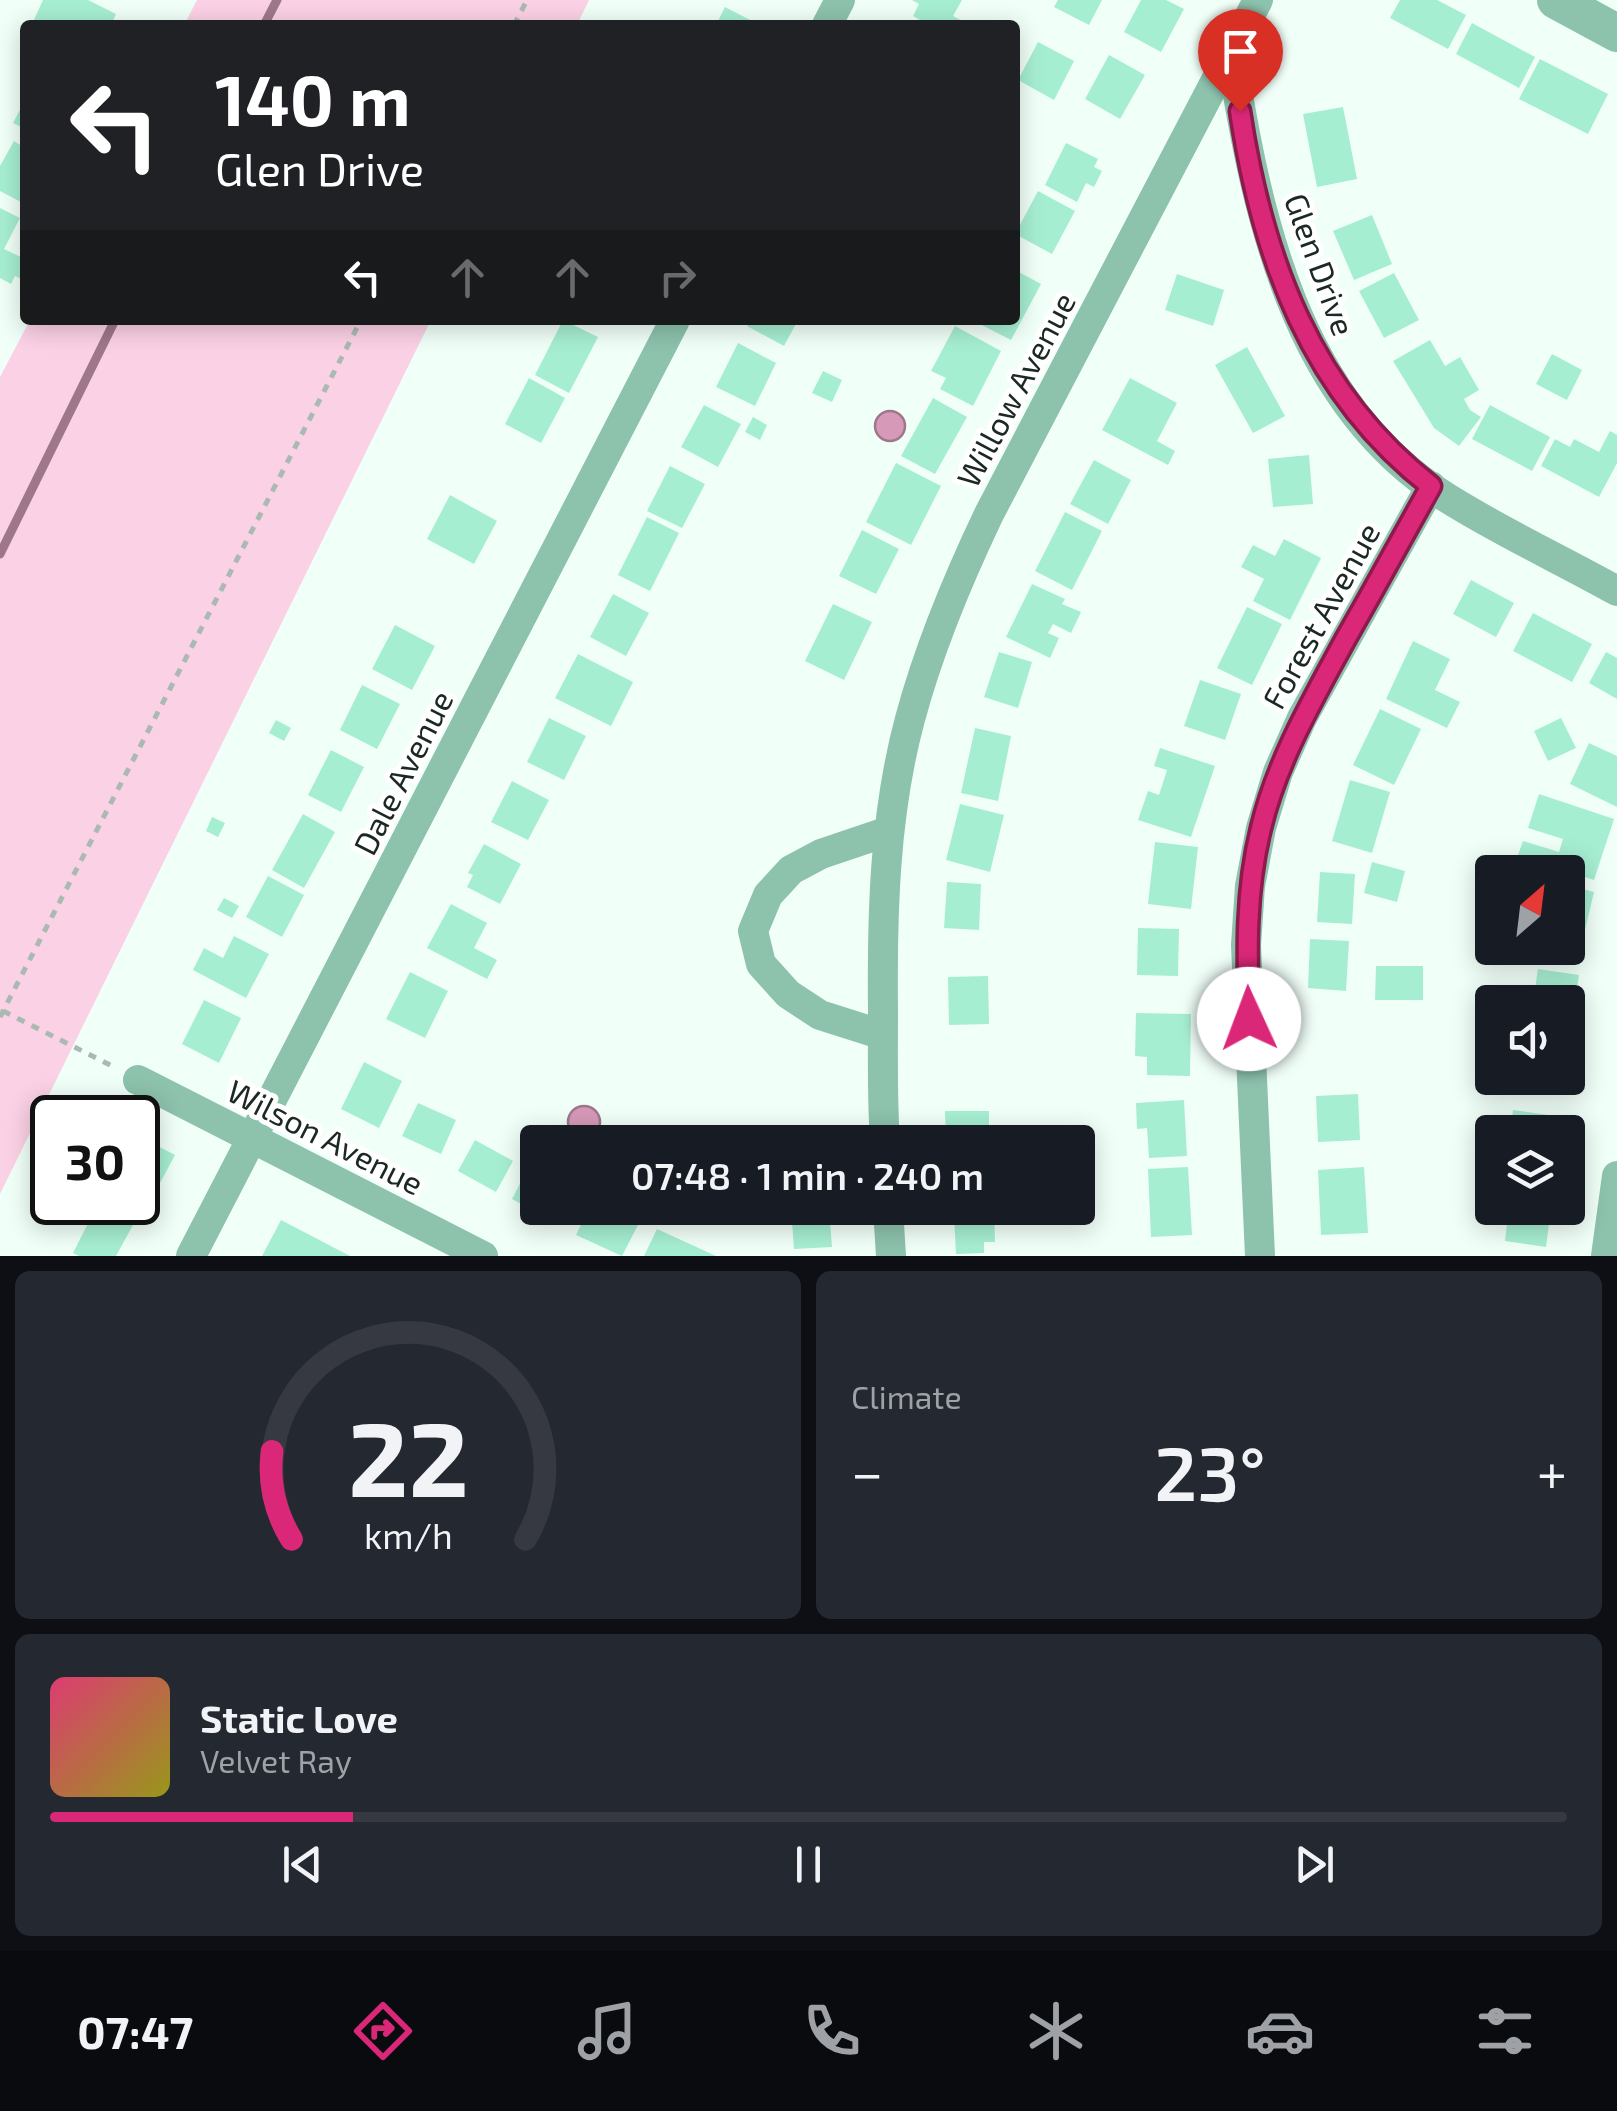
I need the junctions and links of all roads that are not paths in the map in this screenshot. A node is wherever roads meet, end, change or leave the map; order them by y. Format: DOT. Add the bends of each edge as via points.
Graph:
graph roads {
  1 [pos="1258,0"];
  2 [pos="1556,0"];
  3 [pos="1617,33"];
  4 [pos="1231,52"];
  5 [pos="672,325"];
  6 [pos="1431,486"];
  7 [pos="1617,591"];
  8 [pos="889,831"];
  9 [pos="883,1035"];
  10 [pos="138,1080"];
  11 [pos="885,1125"];
  12 [pos="253,1137"];
  13 [pos="1617,1176"];
  14 [pos="889,1225"];
  15 [pos="191,1256"];
  16 [pos="482,1256"];
  17 [pos="891,1256"];
  18 [pos="1260,1256"];
  19 [pos="1606,1256"];
  1 -- 4 [label="street, Willow Avenue"];
  2 -- 3 [label="street"];
  4 -- 6 [label="street, Glen Drive" via="1263,218 1300,322 1340,395"];
  4 -- 8 [label="street, Willow Avenue" via="960,574 908,723"];
  5 -- 12 [label="street, Dale Avenue"];
  6 -- 7 [label="street, Glen Drive"];
  6 -- 18 [label="street, Forest Avenue" via="1302,718 1261,828 1246,945"];
  8 -- 9 [label="street, Willow Avenue"];
  8 -- 9 [label="street" via="790,870 768,895 753,931 761,964 788,994 820,1015"];
  9 -- 11 [label="street, Willow Avenue"];
  10 -- 12 [label="street, Wilson Avenue"];
  12 -- 15 [label="street, Dale Avenue"];
  12 -- 16 [label="street, Wilson Avenue"];
  13 -- 19 [label="street"];
  14 -- 17 [label="street"];
}
